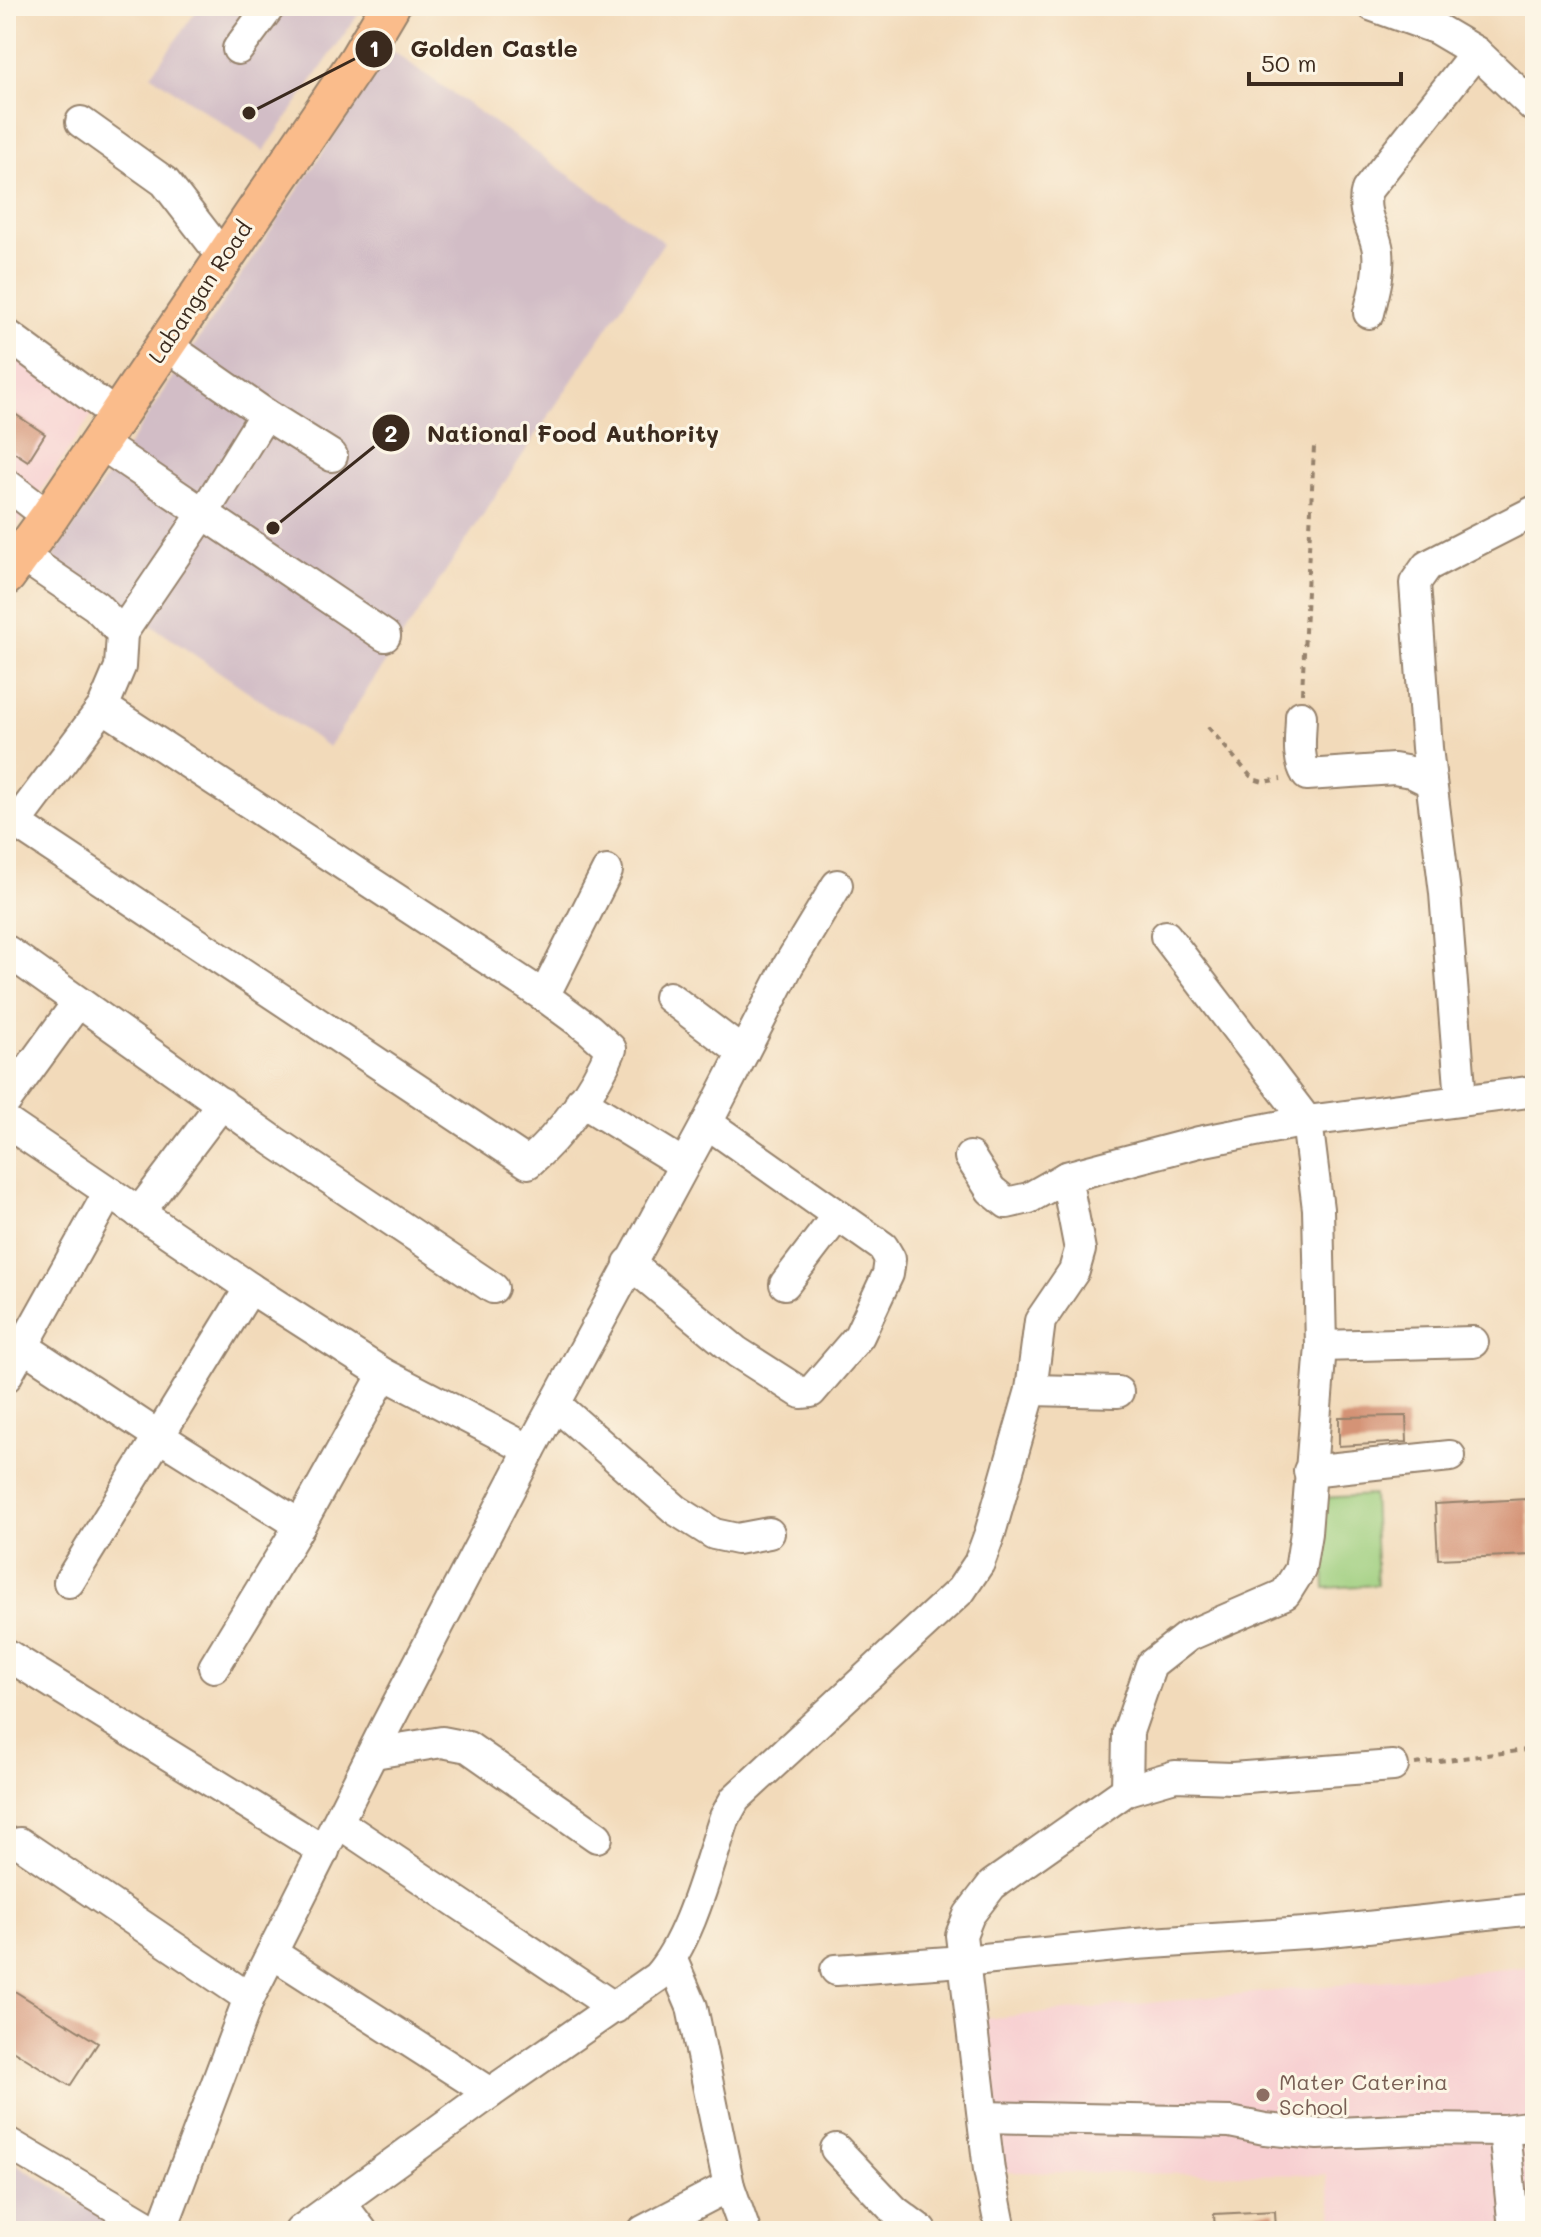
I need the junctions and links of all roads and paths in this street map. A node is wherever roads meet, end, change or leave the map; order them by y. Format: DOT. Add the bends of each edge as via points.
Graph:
graph roads {
  1 [pos="270,6"];
  2 [pos="390,6"];
  3 [pos="1373,6"];
  4 [pos="1442,18"];
  5 [pos="238,49"];
  6 [pos="1476,52"];
  7 [pos="1535,108"];
  8 [pos="81,122"];
  9 [pos="223,257"];
  10 [pos="1369,313"];
  11 [pos="6,334"];
  12 [pos="166,345"];
  13 [pos="265,414"];
  14 [pos="107,428"];
  15 [pos="1314,447"];
  16 [pos="332,456"];
  17 [pos="6,484"];
  18 [pos="1535,511"];
  19 [pos="203,514"];
  20 [pos="49,517"];
  21 [pos="11,566"];
  22 [pos="122,633"];
  23 [pos="385,636"];
  24 [pos="103,707"];
  25 [pos="1301,716"];
  26 [pos="1208,727"];
  27 [pos="1307,775"];
  28 [pos="1431,782"];
  29 [pos="607,871"];
  30 [pos="837,885"];
  31 [pos="1166,936"];
  32 [pos="7,951"];
  33 [pos="544,996"];
  34 [pos="669,997"];
  35 [pos="78,1002"];
  36 [pos="743,1053"];
  37 [pos="1535,1091"];
  38 [pos="1461,1100"];
  39 [pos="6,1101"];
  40 [pos="581,1101"];
  41 [pos="222,1103"];
  42 [pos="1307,1121"];
  43 [pos="6,1122"];
  44 [pos="707,1123"];
  45 [pos="970,1157"];
  46 [pos="683,1164"];
  47 [pos="1066,1177"];
  48 [pos="109,1192"];
  49 [pos="139,1213"];
  50 [pos="837,1216"];
  51 [pos="629,1263"];
  52 [pos="785,1284"];
  53 [pos="250,1288"];
  54 [pos="493,1288"];
  55 [pos="15,1341"];
  56 [pos="1473,1342"];
  57 [pos="1321,1346"];
  58 [pos="384,1374"];
  59 [pos="6,1377"];
  60 [pos="1031,1390"];
  61 [pos="1118,1392"];
  62 [pos="555,1404"];
  63 [pos="160,1437"];
  64 [pos="530,1450"];
  65 [pos="1450,1456"];
  66 [pos="1309,1471"];
  67 [pos="300,1525"];
  68 [pos="769,1533"];
  69 [pos="69,1582"];
  70 [pos="6,1654"];
  71 [pos="214,1667"];
  72 [pos="1535,1749"];
  73 [pos="374,1753"];
  74 [pos="1393,1766"];
  75 [pos="1127,1790"];
  76 [pos="339,1823"];
  77 [pos="597,1837"];
  78 [pos="20,1843"];
  79 [pos="324,1851"];
  80 [pos="1535,1909"];
  81 [pos="272,1953"];
  82 [pos="672,1960"];
  83 [pos="963,1961"];
  84 [pos="836,1970"];
  85 [pos="249,1998"];
  86 [pos="615,2008"];
  87 [pos="490,2093"];
  88 [pos="983,2117"];
  89 [pos="1535,2126"];
  90 [pos="1504,2130"];
  91 [pos="6,2142"];
  92 [pos="836,2149"];
  93 [pos="729,2186"];
  94 [pos="340,2202"];
  95 [pos="1517,2228"];
  96 [pos="158,2231"];
  97 [pos="300,2231"];
  98 [pos="362,2231"];
  99 [pos="643,2231"];
  100 [pos="745,2231"];
  101 [pos="922,2231"];
  102 [pos="1001,2231"];
  1 -- 5 [label="street"];
  2 -- 9 [label="main road, Labangan Road"];
  3 -- 4 [label="street"];
  4 -- 6 [label="street"];
  6 -- 7 [label="street"];
  6 -- 10 [label="street" via="1367,190 1365,212 1378,248 1379,274"];
  8 -- 9 [label="street" via="165,182"];
  9 -- 12 [label="main road, Labangan Road"];
  11 -- 14 [label="street"];
  12 -- 13 [label="street"];
  12 -- 14 [label="main road, Labangan Road"];
  13 -- 16 [label="street"];
  13 -- 19 [label="street"];
  14 -- 19 [label="street"];
  14 -- 20 [label="main road, Labangan Road"];
  15 -- 25 [label="path"];
  17 -- 20 [label="street"];
  18 -- 28 [label="street" via="1427,566 1415,583"];
  19 -- 22 [label="street"];
  19 -- 23 [label="street"];
  20 -- 21 [label="main road, Labangan Road"];
  21 -- 22 [label="street" via="96,606"];
  22 -- 24 [label="street" via="120,667"];
  24 -- 33 [label="street"];
  24 -- 40 [label="street" via="16,823 528,1163 548,1147"];
  25 -- 27 [label="street" via="1300,755"];
  26 -- 27 [label="path" via="1253,779"];
  27 -- 28 [label="street" via="1394,769"];
  28 -- 38 [label="street"];
  29 -- 33 [label="street"];
  30 -- 36 [label="street"];
  31 -- 42 [label="street"];
  32 -- 35 [label="street"];
  33 -- 40 [label="street" via="611,1049"];
  34 -- 36 [label="street"];
  35 -- 39 [label="street"];
  35 -- 41 [label="street"];
  36 -- 44 [label="street"];
  37 -- 38 [label="street"];
  38 -- 42 [label="street"];
  40 -- 46 [label="street"];
  41 -- 49 [label="street"];
  41 -- 54 [label="street"];
  42 -- 47 [label="street"];
  42 -- 57 [label="street" via="1318,1209"];
  43 -- 48 [label="street"];
  44 -- 46 [label="street"];
  44 -- 50 [label="street"];
  45 -- 47 [label="street" via="991,1190 1007,1203 1029,1198"];
  46 -- 51 [label="street"];
  47 -- 60 [label="street" via="1080,1250 1074,1271 1040,1321"];
  48 -- 49 [label="street"];
  48 -- 55 [label="street"];
  49 -- 53 [label="street"];
  50 -- 51 [label="street" via="883,1247 890,1259 888,1274 859,1336 811,1392 801,1393 737,1352"];
  50 -- 52 [label="street"];
  51 -- 62 [label="street"];
  53 -- 58 [label="street"];
  53 -- 63 [label="street"];
  55 -- 59 [label="street"];
  55 -- 63 [label="street"];
  56 -- 57 [label="street"];
  57 -- 66 [label="street"];
  58 -- 64 [label="street"];
  58 -- 67 [label="street"];
  60 -- 61 [label="street"];
  60 -- 82 [label="street" via="979,1563 961,1590 735,1799"];
  62 -- 64 [label="street"];
  62 -- 68 [label="street" via="676,1510 714,1534 737,1539"];
  63 -- 67 [label="street"];
  63 -- 69 [label="street"];
  64 -- 73 [label="street"];
  65 -- 66 [label="street"];
  66 -- 75 [label="street" via="1300,1570 1285,1594 1188,1636 1151,1665 1128,1732"];
  67 -- 71 [label="street"];
  70 -- 79 [label="street"];
  72 -- 74 [label="path"];
  73 -- 76 [label="street"];
  73 -- 77 [label="street" via="442,1742 468,1747"];
  74 -- 75 [label="street" via="1232,1778 1175,1776"];
  75 -- 83 [label="street" via="992,1885 961,1935"];
  76 -- 79 [label="street"];
  76 -- 86 [label="street"];
  78 -- 85 [label="street"];
  79 -- 81 [label="street"];
  80 -- 83 [label="street"];
  81 -- 85 [label="street"];
  81 -- 87 [label="street"];
  82 -- 86 [label="street"];
  82 -- 93 [label="street" via="692,2007"];
  83 -- 84 [label="street"];
  83 -- 88 [label="street"];
  85 -- 96 [label="street"];
  86 -- 87 [label="street"];
  87 -- 94 [label="street"];
  88 -- 90 [label="street" via="1230,2122 1318,2134"];
  88 -- 102 [label="street"];
  89 -- 90 [label="street"];
  90 -- 95 [label="street"];
  91 -- 96 [label="street"];
  92 -- 101 [label="street" via="895,2211"];
  93 -- 99 [label="street"];
  93 -- 100 [label="street"];
  94 -- 97 [label="street"];
  94 -- 98 [label="street"];
}
